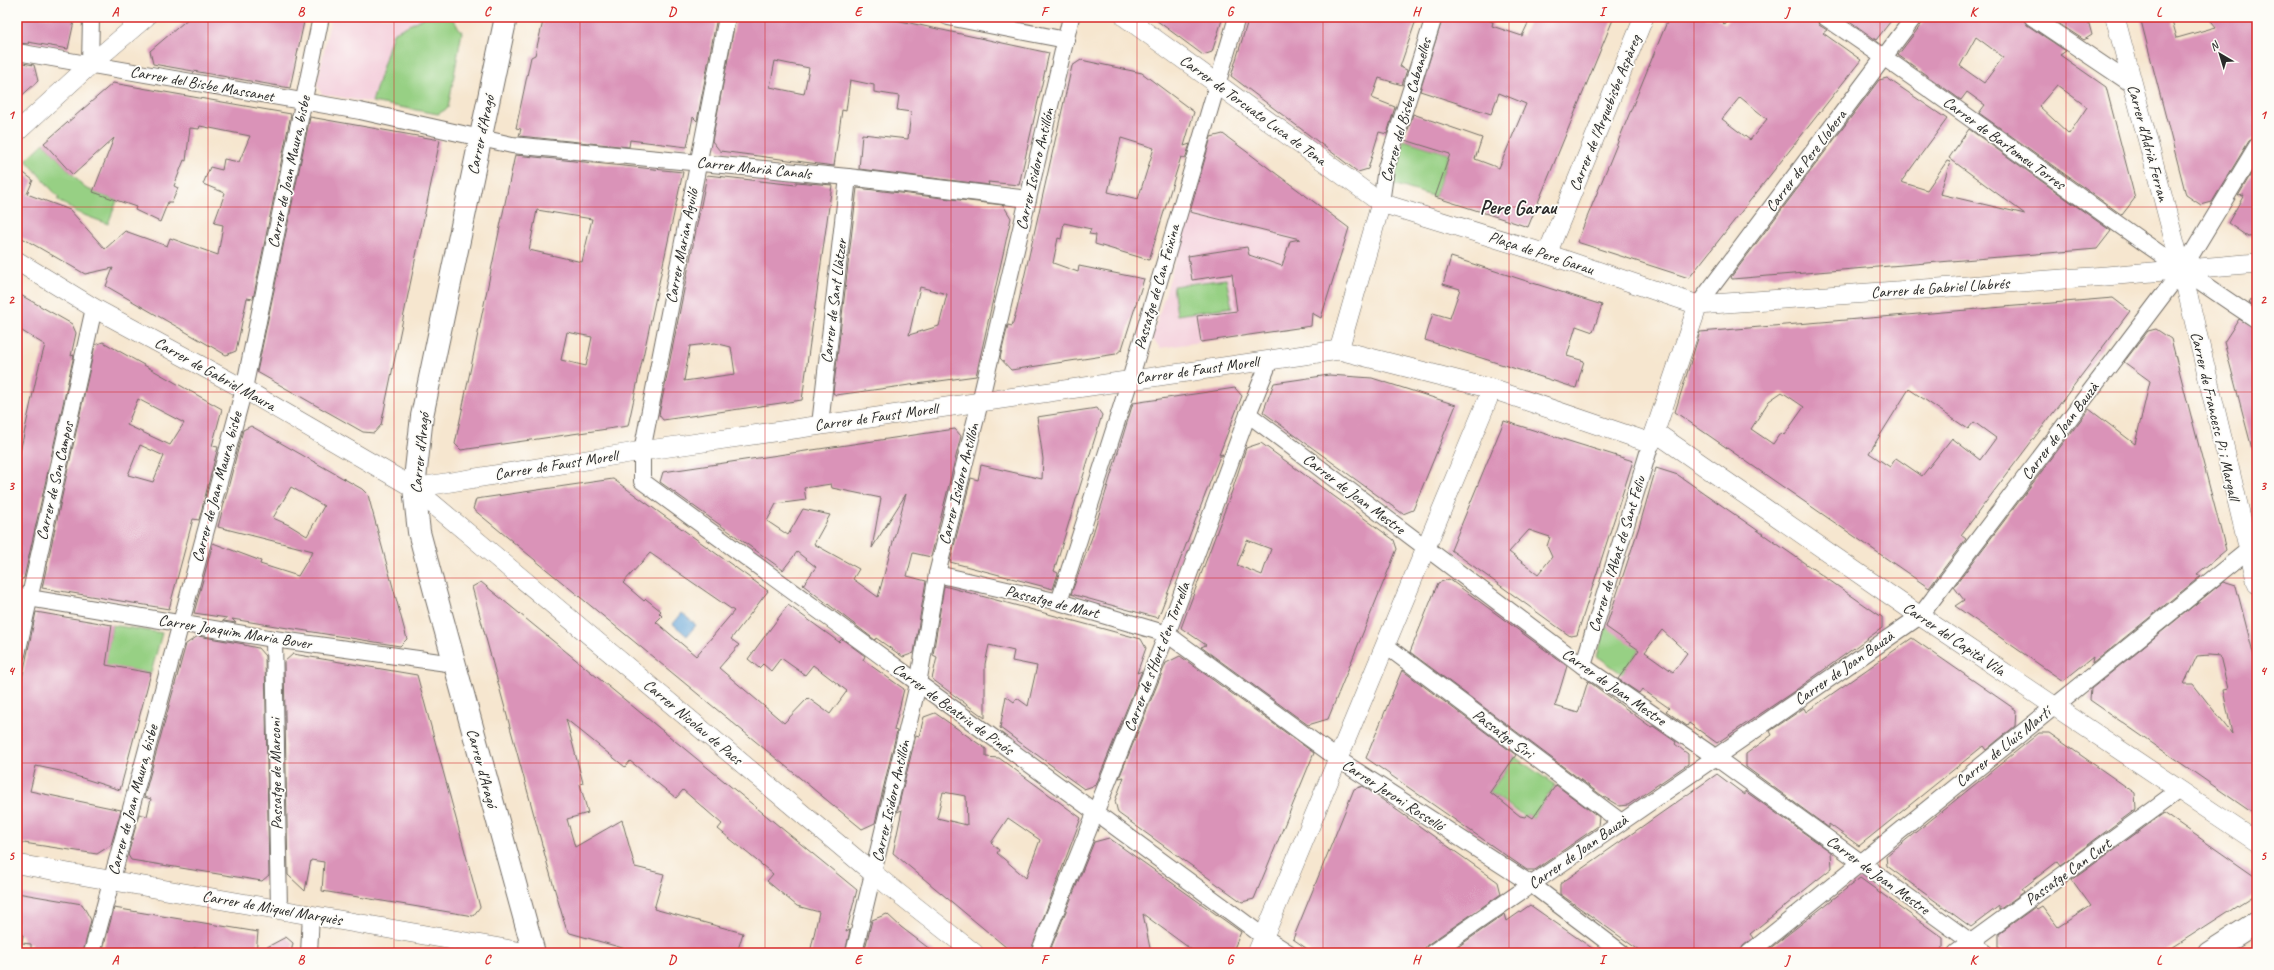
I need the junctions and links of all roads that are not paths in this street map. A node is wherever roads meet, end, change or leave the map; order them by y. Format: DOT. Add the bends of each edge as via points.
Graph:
graph roads {
  1 [pos="91,17"];
  2 [pos="146,17"];
  3 [pos="321,17"];
  4 [pos="506,17"];
  5 [pos="727,17"];
  6 [pos="948,17"];
  7 [pos="1071,17"];
  8 [pos="1125,17"];
  9 [pos="1237,17"];
  10 [pos="1434,17"];
  11 [pos="1644,17"];
  12 [pos="1825,17"];
  13 [pos="1914,17"];
  14 [pos="2032,17"];
  15 [pos="2115,17"];
  16 [pos="1066,40"];
  17 [pos="17,52"];
  18 [pos="1884,56"];
  19 [pos="90,65"];
  20 [pos="1216,85"];
  21 [pos="2133,86"];
  22 [pos="303,102"];
  23 [pos="17,132"];
  24 [pos="481,138"];
  25 [pos="2257,146"];
  26 [pos="698,162"];
  27 [pos="848,177"];
  28 [pos="1028,199"];
  29 [pos="1381,203"];
  30 [pos="1547,254"];
  31 [pos="17,261"];
  32 [pos="2257,263"];
  33 [pos="2182,270"];
  34 [pos="1698,305"];
  35 [pos="94,308"];
  36 [pos="2257,320"];
  37 [pos="1339,350"];
  38 [pos="1270,360"];
  39 [pos="1130,380"];
  40 [pos="244,389"];
  41 [pos="1492,389"];
  42 [pos="980,402"];
  43 [pos="1248,414"];
  44 [pos="820,425"];
  45 [pos="1653,437"];
  46 [pos="642,451"];
  47 [pos="414,488"];
  48 [pos="2252,546"];
  49 [pos="1425,549"];
  50 [pos="937,574"];
  51 [pos="2257,584"];
  52 [pos="23,597"];
  53 [pos="1059,602"];
  54 [pos="1920,616"];
  55 [pos="180,624"];
  56 [pos="1167,634"];
  57 [pos="274,639"];
  58 [pos="1385,645"];
  59 [pos="17,654"];
  60 [pos="454,664"];
  61 [pos="1583,666"];
  62 [pos="918,684"];
  63 [pos="2054,706"];
  64 [pos="1715,758"];
  65 [pos="1338,759"];
  66 [pos="2179,790"];
  67 [pos="1097,812"];
  68 [pos="1621,822"];
  69 [pos="2257,842"];
  70 [pos="1860,862"];
  71 [pos="17,864"];
  72 [pos="874,874"];
  73 [pos="112,880"];
  74 [pos="1531,884"];
  75 [pos="279,910"];
  76 [pos="311,915"];
  77 [pos="2257,922"];
  78 [pos="1971,942"];
  79 [pos="1260,945"];
  80 [pos="92,953"];
  81 [pos="308,953"];
  82 [pos="528,953"];
  83 [pos="534,953"];
  84 [pos="854,953"];
  85 [pos="974,953"];
  86 [pos="1039,953"];
  87 [pos="1289,953"];
  88 [pos="1432,953"];
  89 [pos="1622,953"];
  90 [pos="1749,953"];
  91 [pos="1956,953"];
  92 [pos="1986,953"];
  93 [pos="2209,953"];
  1 -- 19 [label="street"];
  2 -- 19 [label="street"];
  3 -- 22 [label="street, Carrer de Joan Maura, bisbe"];
  4 -- 24 [label="main road, Carrer d'Aragó"];
  5 -- 26 [label="street, Carrer Marian Aguiló"];
  6 -- 16 [label="street"];
  7 -- 16 [label="street, Carrer Isidoro Antillón"];
  8 -- 20 [label="street, Carrer de Torcuato Luca de Tena"];
  9 -- 20 [label="street, Passatge de Can Feixina"];
  10 -- 29 [label="street, Carrer del Bisbe Cabanelles" via="1386,168"];
  11 -- 30 [label="street, Carrer de l'Arquebisbe Aspàreg"];
  12 -- 18 [label="street, Carrer de Bartomeu Torres"];
  13 -- 18 [label="street, Carrer de Pere Llobera"];
  14 -- 21 [label="street"];
  15 -- 21 [label="street, Carrer d'Adrià Ferran"];
  16 -- 28 [label="street, Carrer Isidoro Antillón"];
  17 -- 19 [label="street, Carrer del Bisbe Massanet"];
  18 -- 33 [label="street, Carrer de Bartomeu Torres"];
  18 -- 34 [label="street, Carrer de Pere Llobera"];
  19 -- 22 [label="street, Carrer del Bisbe Massanet"];
  19 -- 23 [label="street"];
  20 -- 29 [label="street, Carrer de Torcuato Luca de Tena"];
  20 -- 39 [label="street, Passatge de Can Feixina"];
  21 -- 33 [label="street, Carrer d'Adrià Ferran"];
  22 -- 24 [label="street, Carrer del Bisbe Massanet" via="360,111"];
  22 -- 40 [label="street, Carrer de Joan Maura, bisbe"];
  24 -- 26 [label="street, Carrer Marià Canals" via="512,145"];
  24 -- 47 [label="main road, Carrer d'Aragó" via="422,416"];
  25 -- 33 [label="street, Carrer de Joan Bauzà"];
  26 -- 27 [label="street, Carrer Marià Canals"];
  26 -- 46 [label="street, Carrer Marian Aguiló"];
  27 -- 28 [label="street, Carrer Marià Canals"];
  27 -- 44 [label="street, Carrer de Sant Llàtzer"];
  28 -- 42 [label="street, Carrer Isidoro Antillón"];
  29 -- 30 [label="street, Plaça de Pere Garau"];
  29 -- 37 [label="street"];
  30 -- 34 [label="street, Plaça de Pere Garau"];
  31 -- 35 [label="street, Carrer de Gabriel Maura"];
  32 -- 33 [label="street, Carrer de Gabriel Llabrés"];
  33 -- 34 [label="street, Carrer de Gabriel Llabrés"];
  33 -- 36 [label="street, Carrer de Bartomeu Torres"];
  33 -- 48 [label="street, Carrer de Francesc Pi i Margall"];
  33 -- 54 [label="street, Carrer de Joan Bauzà"];
  34 -- 45 [label="street"];
  35 -- 40 [label="street, Carrer de Gabriel Maura"];
  35 -- 52 [label="street, Carrer de Son Campos"];
  37 -- 38 [label="street, Carrer de Faust Morell"];
  37 -- 41 [label="street"];
  38 -- 39 [label="street, Carrer de Faust Morell"];
  38 -- 43 [label="street, Carrer de s'Hort d'en Torrella"];
  39 -- 42 [label="street, Carrer de Faust Morell"];
  39 -- 53 [label="street, Passatge de Can Feixina"];
  40 -- 47 [label="street, Carrer de Gabriel Maura"];
  40 -- 55 [label="street, Carrer de Joan Maura, bisbe"];
  41 -- 45 [label="street"];
  41 -- 49 [label="street"];
  42 -- 44 [label="street, Carrer de Faust Morell"];
  42 -- 50 [label="street, Carrer Isidoro Antillón"];
  43 -- 49 [label="street, Carrer de Joan Mestre"];
  43 -- 56 [label="street, Carrer de s'Hort d'en Torrella"];
  44 -- 46 [label="street, Carrer de Faust Morell"];
  45 -- 54 [label="street, Carrer del Capità Vila"];
  45 -- 61 [label="street, Carrer de l'Abat de Sant Feliu"];
  46 -- 47 [label="street, Carrer de Faust Morell"];
  46 -- 62 [label="street, Carrer de Beatriu de Pinós" via="642,481"];
  47 -- 60 [label="main road, Carrer d'Aragó" via="420,532"];
  47 -- 72 [label="street, Carrer Nicolau de Pacs"];
  48 -- 51 [label="street, Carrer de Francesc Pi i Margall"];
  48 -- 63 [label="street, Carrer de Lluís Martí"];
  49 -- 58 [label="street"];
  49 -- 61 [label="street, Carrer de Joan Mestre"];
  50 -- 53 [label="street, Passatge de Mart"];
  50 -- 62 [label="street, Carrer Isidoro Antillón"];
  52 -- 55 [label="street, Carrer Joaquim Maria Bover"];
  52 -- 59 [label="street, Carrer de Son Campos"];
  53 -- 56 [label="street, Passatge de Mart"];
  54 -- 63 [label="street, Carrer del Capità Vila"];
  54 -- 64 [label="street, Carrer de Joan Bauzà"];
  55 -- 57 [label="street, Carrer Joaquim Maria Bover"];
  55 -- 73 [label="street, Carrer de Joan Maura, bisbe"];
  56 -- 65 [label="street, Carrer Jeroni Rosselló"];
  56 -- 67 [label="street, Carrer de s'Hort d'en Torrella"];
  57 -- 60 [label="street, Carrer Joaquim Maria Bover"];
  57 -- 75 [label="street, Passatge de Marconi"];
  58 -- 65 [label="street"];
  58 -- 68 [label="street, Passatge Siri"];
  60 -- 83 [label="main road, Carrer d'Aragó"];
  61 -- 64 [label="street, Carrer de Joan Mestre"];
  62 -- 67 [label="street, Carrer de Beatriu de Pinós"];
  62 -- 72 [label="street, Carrer Isidoro Antillón"];
  63 -- 66 [label="street, Carrer del Capità Vila"];
  63 -- 70 [label="street, Carrer de Lluís Martí"];
  64 -- 68 [label="street, Carrer de Joan Bauzà"];
  64 -- 70 [label="street, Carrer de Joan Mestre"];
  65 -- 74 [label="street, Carrer Jeroni Rosselló"];
  65 -- 79 [label="street"];
  66 -- 69 [label="street, Carrer del Capità Vila"];
  66 -- 78 [label="street, Passatge Can Curt"];
  67 -- 79 [label="street, Carrer de Beatriu de Pinós"];
  67 -- 86 [label="street, Carrer de s'Hort d'en Torrella"];
  68 -- 74 [label="street, Carrer de Joan Bauzà"];
  70 -- 78 [label="street, Carrer de Joan Mestre"];
  70 -- 90 [label="street, Carrer de Lluís Martí"];
  71 -- 73 [label="street, Carrer de Miquel Marquès"];
  72 -- 84 [label="street, Carrer Isidoro Antillón"];
  72 -- 85 [label="street, Carrer Nicolau de Pacs"];
  73 -- 75 [label="street, Carrer de Miquel Marquès"];
  73 -- 80 [label="street, Carrer de Joan Maura, bisbe"];
  74 -- 88 [label="street, Carrer de Joan Bauzà"];
  74 -- 89 [label="street, Carrer Jeroni Rosselló"];
  75 -- 76 [label="street, Carrer de Miquel Marquès"];
  76 -- 81 [label="street"];
  76 -- 82 [label="street, Carrer de Miquel Marquès"];
  77 -- 93 [label="main road"];
  78 -- 91 [label="street, Passatge Can Curt"];
  78 -- 92 [label="street, Carrer de Joan Mestre"];
  79 -- 87 [label="street, Carrer de Beatriu de Pinós"];
}
